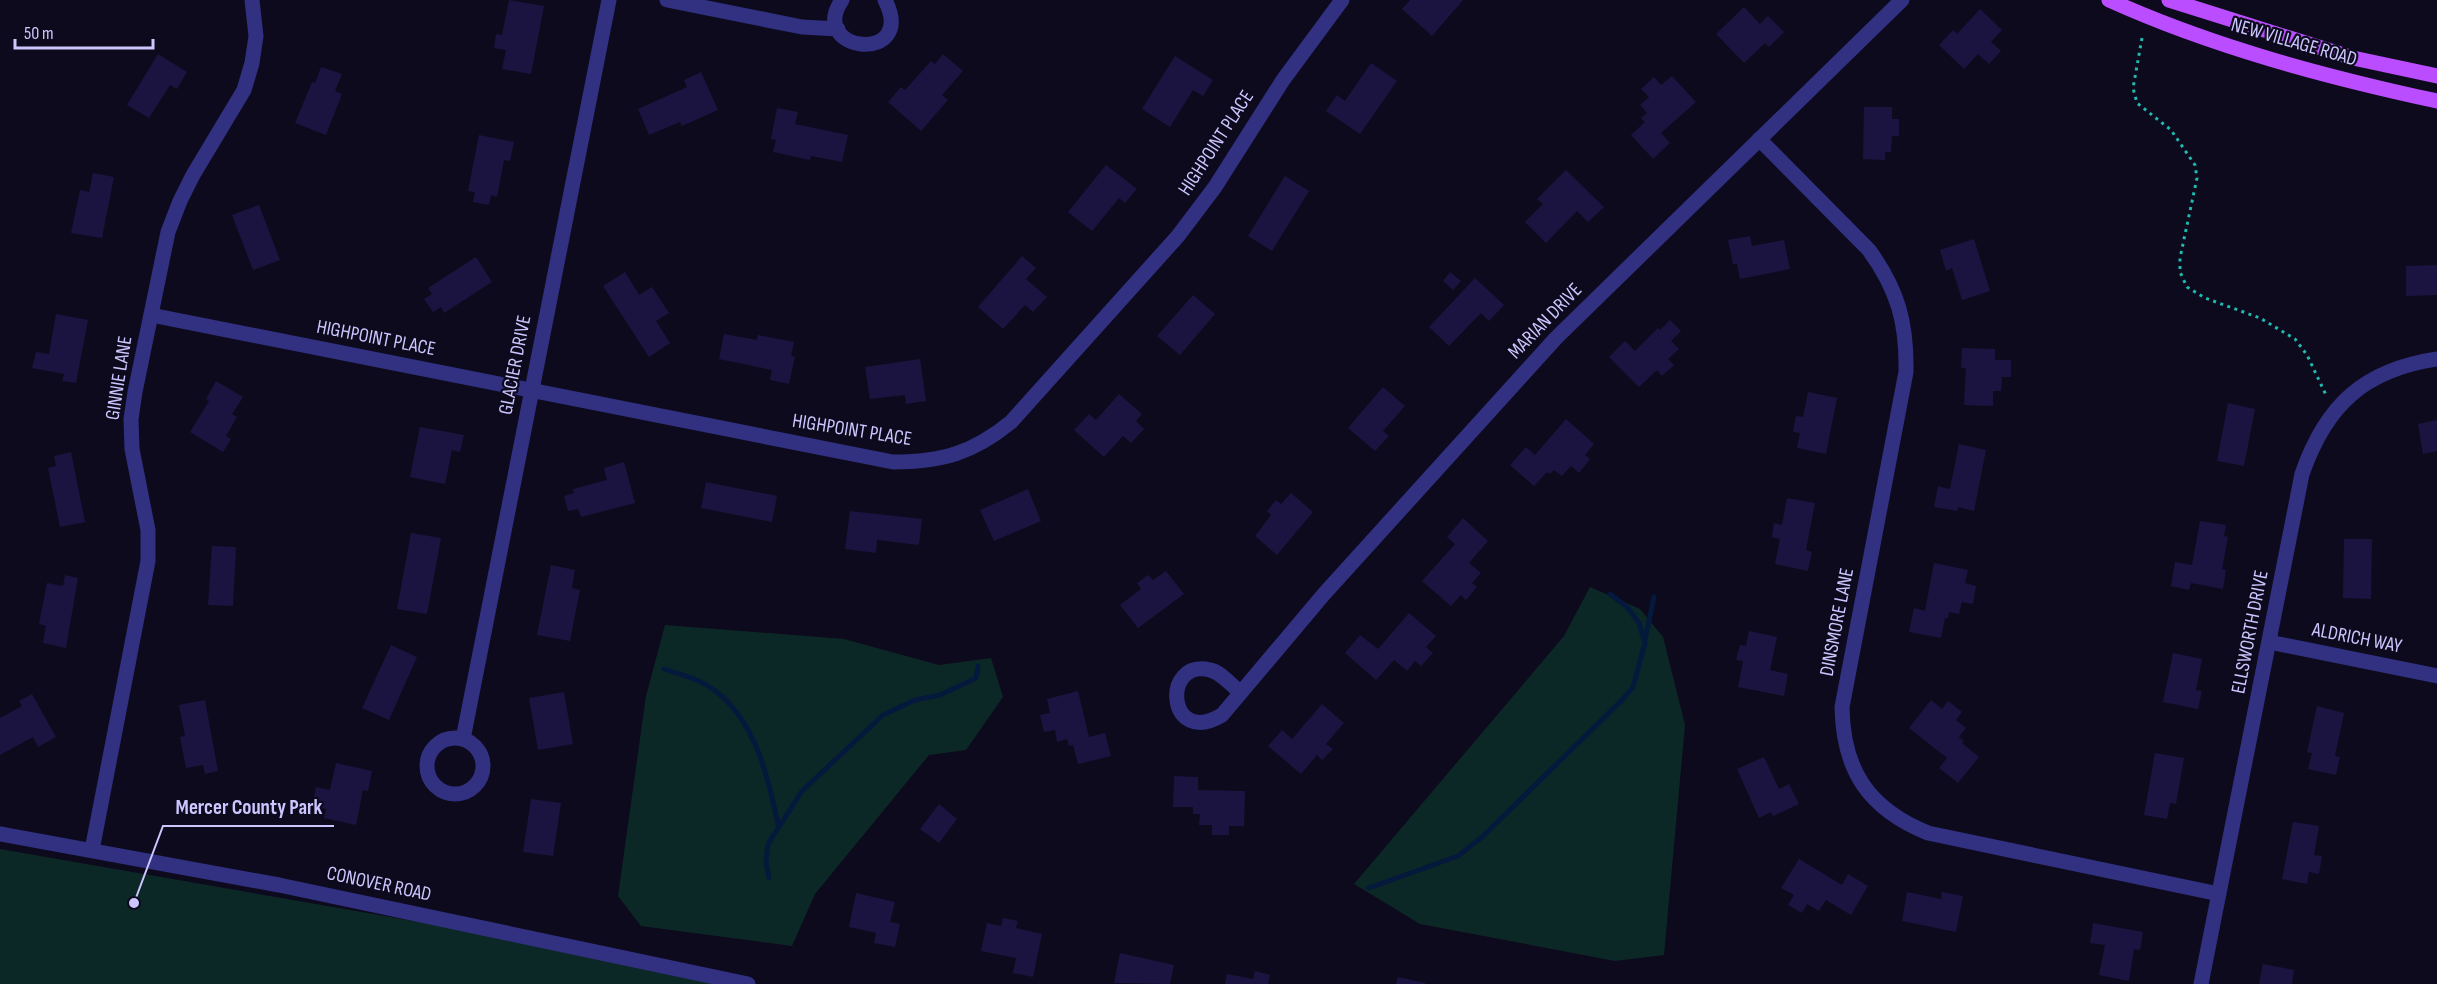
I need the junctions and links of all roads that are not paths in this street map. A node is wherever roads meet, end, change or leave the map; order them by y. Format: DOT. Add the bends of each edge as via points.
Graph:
graph roads {
  1 [pos="252,0"];
  2 [pos="609,0"];
  3 [pos="667,0"];
  4 [pos="842,0"];
  5 [pos="885,0"];
  6 [pos="1342,0"];
  7 [pos="1902,0"];
  8 [pos="2109,0"];
  9 [pos="2169,0"];
  10 [pos="838,29"];
  11 [pos="2437,76"];
  12 [pos="2437,101"];
  13 [pos="1760,139"];
  14 [pos="151,315"];
  15 [pos="2437,359"];
  16 [pos="531,390"];
  17 [pos="2269,642"];
  18 [pos="2437,676"];
  19 [pos="1240,692"];
  20 [pos="463,739"];
  21 [pos="0,834"];
  22 [pos="92,850"];
  23 [pos="2219,894"];
  24 [pos="748,984"];
  25 [pos="2201,984"];
  1 -- 14 [label="street, GINNIE LANE" via="256,36 244,90 180,201 168,232"];
  2 -- 16 [label="street, GLACIER DRIVE"];
  3 -- 10 [label="street" via="802,27"];
  4 -- 10 [label="street" via="836,15"];
  5 -- 10 [label="street" via="891,12 891,26 879,42 856,45"];
  6 -- 16 [label="street, HIGHPOINT PLACE" via="1178,236 1011,422 972,448 948,458 893,462"];
  7 -- 13 [label="street, MARIAN DRIVE"];
  8 -- 12 [label="main road, NEW VILLAGE ROAD" via="2176,28 2278,61"];
  9 -- 11 [label="main road, NEW VILLAGE ROAD" via="2353,58"];
  13 -- 19 [label="street, MARIAN DRIVE" via="1556,338"];
  13 -- 23 [label="street, DINSMORE LANE" via="1869,250 1894,291 1907,341 1906,372 1842,707 1846,750 1867,792 1905,824 1928,833"];
  14 -- 16 [label="street, HIGHPOINT PLACE"];
  14 -- 22 [label="street, GINNIE LANE" via="131,419 132,449 148,530 148,561"];
  15 -- 17 [label="street, ELLSWORTH DRIVE" via="2388,371 2365,384 2331,416 2312,447 2302,474"];
  16 -- 20 [label="street, GLACIER DRIVE"];
  17 -- 18 [label="street, ALDRICH WAY"];
  17 -- 23 [label="street, ELLSWORTH DRIVE"];
  21 -- 22 [label="street, CONOVER ROAD"];
  22 -- 24 [label="street, CONOVER ROAD" via="290,887"];
  23 -- 25 [label="street, ELLSWORTH DRIVE"];
}
